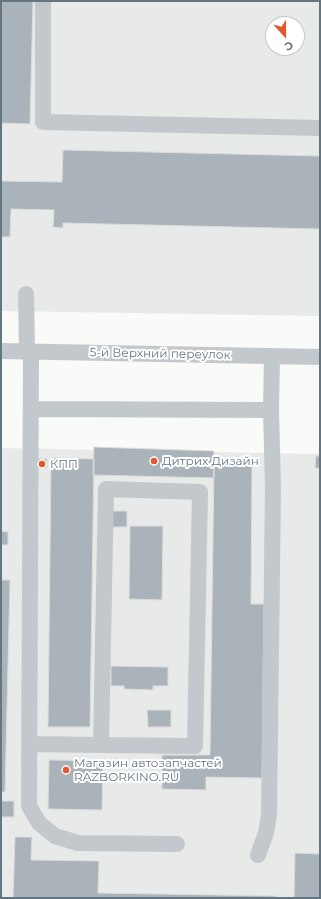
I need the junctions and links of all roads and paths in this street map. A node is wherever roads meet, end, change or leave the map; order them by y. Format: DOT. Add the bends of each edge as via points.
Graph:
graph roads {
  1 [pos="44,1"];
  2 [pos="320,128"];
  3 [pos="26,294"];
  4 [pos="1,351"];
  5 [pos="29,351"];
  6 [pos="272,356"];
  7 [pos="320,357"];
  8 [pos="31,409"];
  9 [pos="271,410"];
  10 [pos="30,744"];
  11 [pos="102,745"];
  12 [pos="177,844"];
  13 [pos="258,855"];
  1 -- 2 [label="street" via="44,122"];
  3 -- 5 [label="street"];
  4 -- 5 [label="street, 5-й Верхний переулок"];
  5 -- 6 [label="street, 5-й Верхний переулок"];
  5 -- 8 [label="street"];
  6 -- 7 [label="street, 5-й Верхний переулок"];
  6 -- 9 [label="street"];
  8 -- 9 [label="street"];
  8 -- 10 [label="street"];
  9 -- 13 [label="street" via="273,487 269,815"];
  10 -- 11 [label="street"];
  10 -- 12 [label="street" via="29,806 39,823 55,836 78,843"];
  11 -- 11 [label="street" via="106,489 200,492 195,746"];
}
